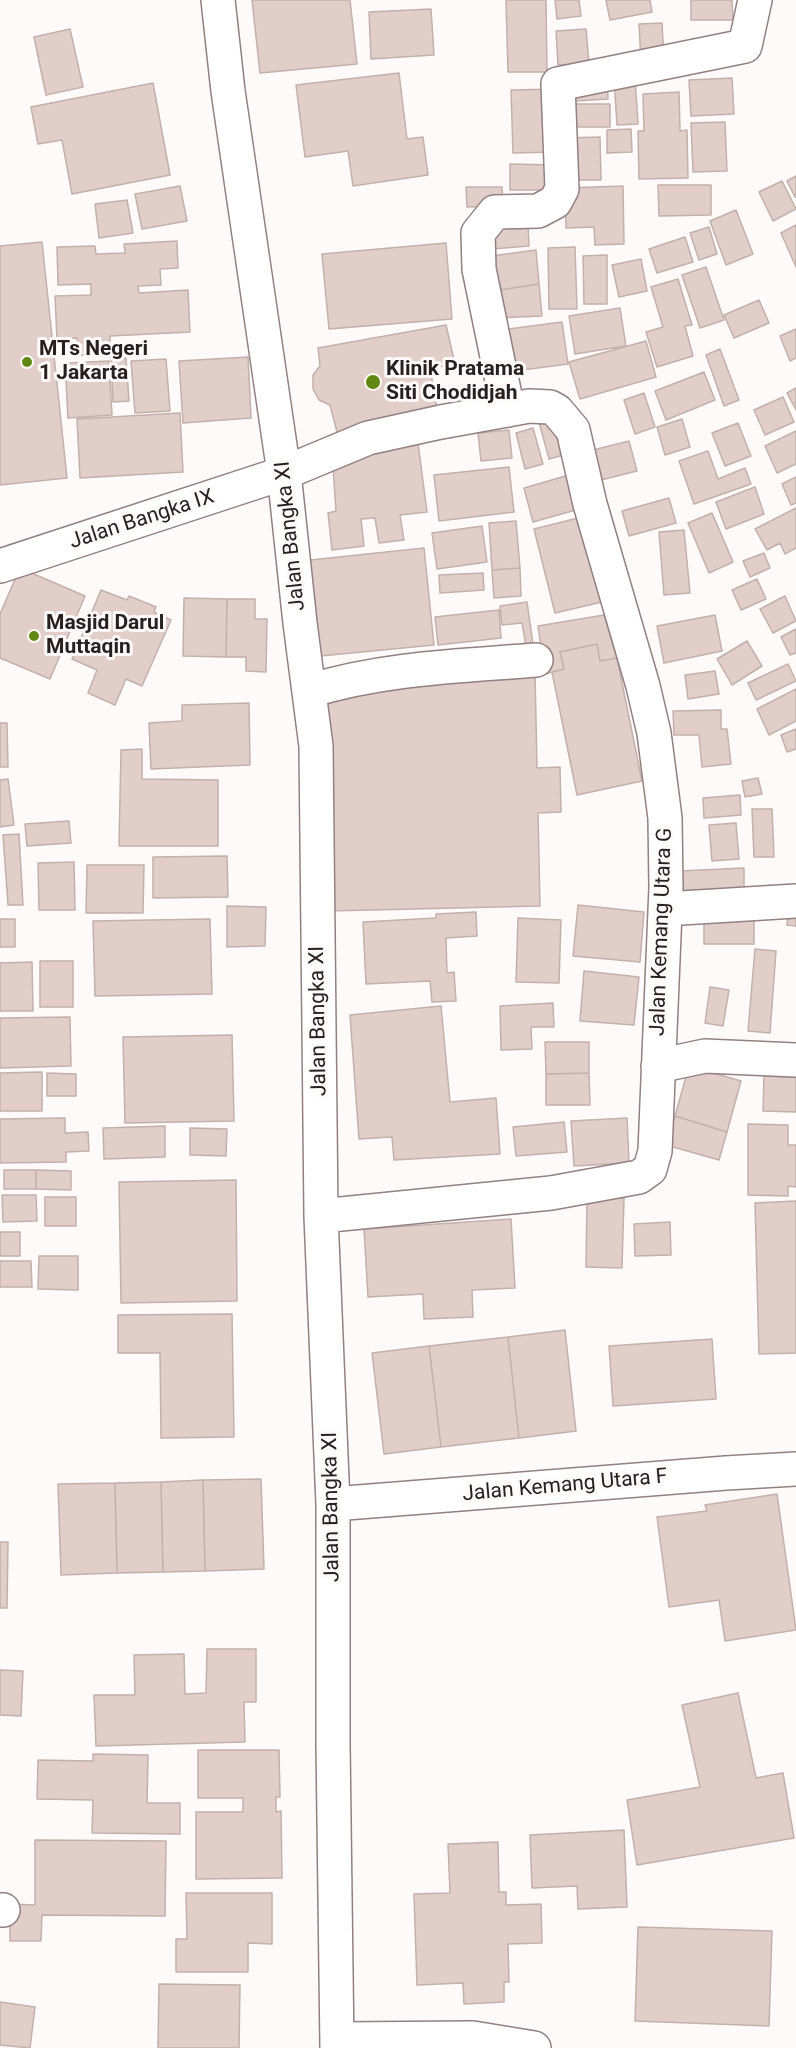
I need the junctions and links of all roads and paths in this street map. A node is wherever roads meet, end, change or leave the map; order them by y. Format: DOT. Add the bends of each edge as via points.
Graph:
graph roads {
  1 [pos="218,0"];
  2 [pos="755,0"];
  3 [pos="508,410"];
  4 [pos="284,474"];
  5 [pos="0,566"];
  6 [pos="536,660"];
  7 [pos="309,691"];
  8 [pos="796,901"];
  9 [pos="665,909"];
  10 [pos="796,1060"];
  11 [pos="657,1066"];
  12 [pos="321,1216"];
  13 [pos="796,1469"];
  14 [pos="333,1504"];
  15 [pos="337,2043"];
  16 [pos="534,2048"];
  1 -- 4 [label="street, Jalan Bangka XI"];
  2 -- 3 [label="street" via="745,46 558,84 562,189 555,202 538,211 495,212 478,233 479,270"];
  3 -- 4 [label="street, Jalan Kemang Utara G" via="368,438"];
  3 -- 9 [label="street, Jalan Kemang Utara G" via="550,407 573,430 654,733 665,818"];
  4 -- 5 [label="street, Jalan Bangka IX"];
  4 -- 7 [label="street, Jalan Bangka XI"];
  6 -- 7 [label="street" via="402,671"];
  7 -- 12 [label="street, Jalan Bangka XI" via="316,746"];
  8 -- 9 [label="street"];
  9 -- 11 [label="street, Jalan Kemang Utara G"];
  10 -- 11 [label="street" via="705,1056"];
  11 -- 12 [label="street, Jalan Kemang Utara G" via="655,1151 650,1169 639,1178 551,1193"];
  12 -- 14 [label="street, Jalan Bangka XI"];
  13 -- 14 [label="street, Jalan Kemang Utara F"];
  14 -- 15 [label="street, Jalan Bangka XI"];
  15 -- 16 [label="street" via="473,2038"];
}
